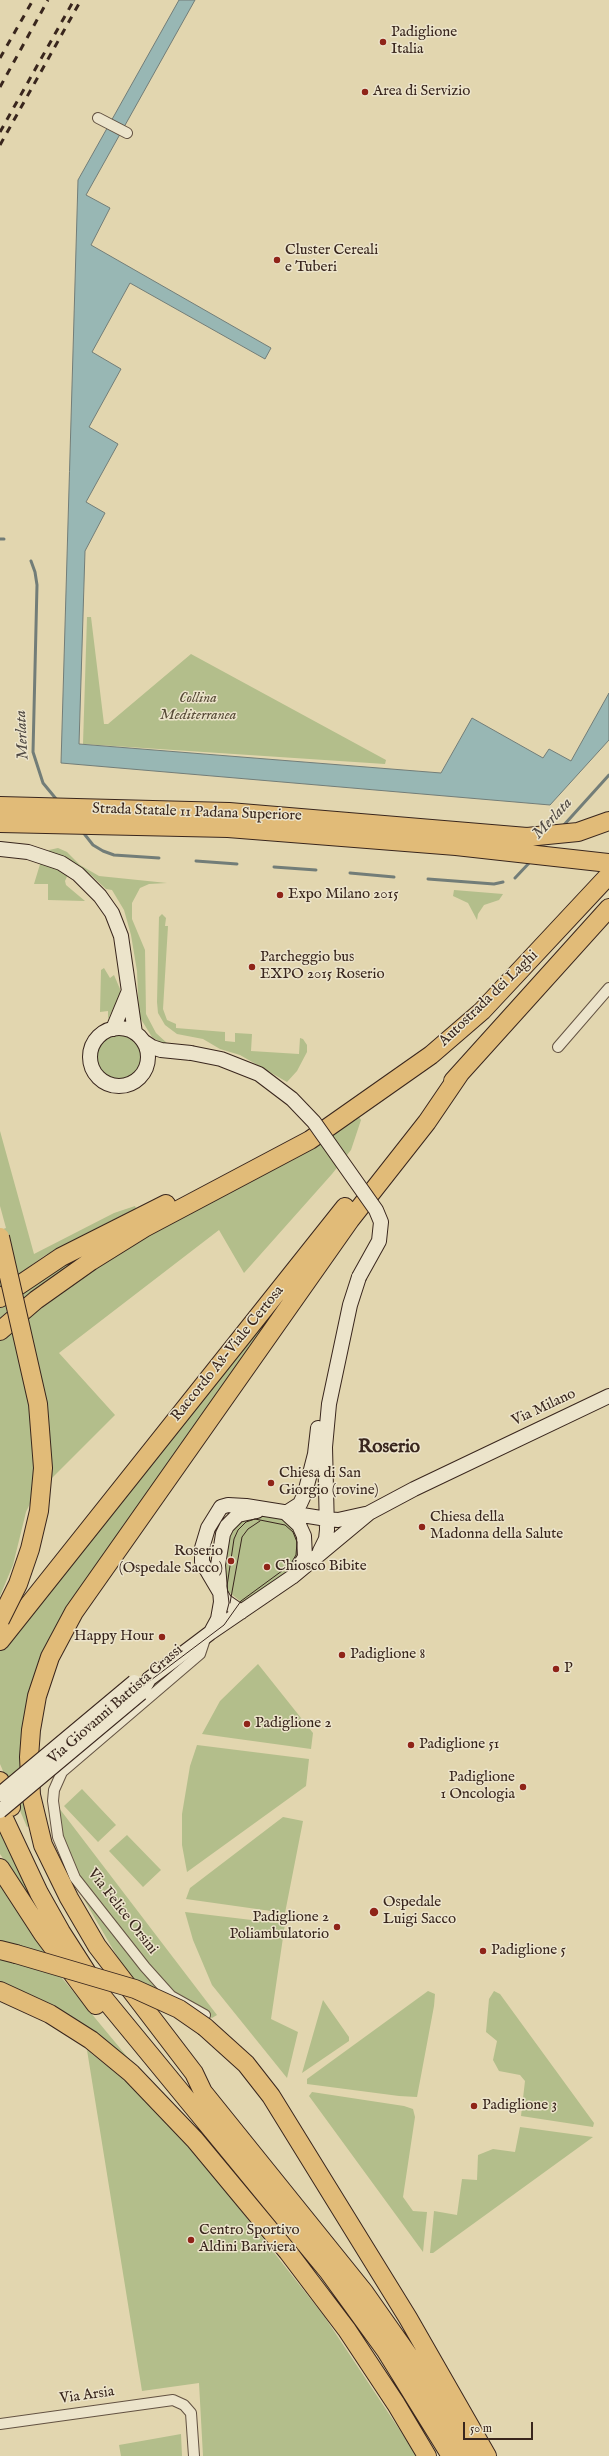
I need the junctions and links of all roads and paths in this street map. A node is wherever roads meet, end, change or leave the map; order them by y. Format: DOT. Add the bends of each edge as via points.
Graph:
graph roads {
  1 [pos="98,118"];
  2 [pos="127,133"];
  3 [pos="0,806"];
  4 [pos="609,821"];
  5 [pos="0,823"];
  6 [pos="392,833"];
  7 [pos="0,849"];
  8 [pos="609,863"];
  9 [pos="609,875"];
  10 [pos="609,908"];
  11 [pos="609,988"];
  12 [pos="129,991"];
  13 [pos="113,1029"];
  14 [pos="139,1037"];
  15 [pos="558,1047"];
  16 [pos="191,1053"];
  17 [pos="147,1062"];
  18 [pos="460,1072"];
  19 [pos="356,1107"];
  20 [pos="0,1237"];
  21 [pos="359,1277"];
  22 [pos="0,1298"];
  23 [pos="0,1331"];
  24 [pos="609,1396"];
  25 [pos="494,1450"];
  26 [pos="325,1476"];
  27 [pos="305,1493"];
  28 [pos="286,1513"];
  29 [pos="369,1513"];
  30 [pos="327,1519"];
  31 [pos="315,1556"];
  32 [pos="292,1577"];
  33 [pos="222,1598"];
  34 [pos="241,1612"];
  35 [pos="1,1632"];
  36 [pos="208,1634"];
  37 [pos="137,1688"];
  38 [pos="0,1781"];
  39 [pos="0,1794"];
  40 [pos="53,1801"];
  41 [pos="0,1810"];
  42 [pos="0,1868"];
  43 [pos="8,1952"];
  44 [pos="0,1991"];
  45 [pos="205,2021"];
  46 [pos="203,2092"];
  47 [pos="0,2424"];
  48 [pos="194,2456"];
  49 [pos="427,2456"];
  50 [pos="440,2456"];
  51 [pos="451,2456"];
  52 [pos="469,2456"];
  53 [pos="487,2456"];
  1 -- 2 [label="street"];
  3 -- 6 [label="highway, Strada Statale 11 Padana Superiore" via="229,812"];
  4 -- 6 [label="highway" via="578,832 527,837"];
  5 -- 6 [label="highway, Strada Statale 11 Padana Superiore"];
  6 -- 8 [label="highway"];
  7 -- 12 [label="street" via="46,857 61,863 89,884 112,913 121,936"];
  9 -- 19 [label="highway, Autostrada dei Laghi" via="482,1011 431,1055"];
  10 -- 18 [label="highway, Autostrada dei Laghi"];
  11 -- 15 [label="street"];
  12 -- 13 [label="street"];
  12 -- 14 [label="street"];
  13 -- 14 [label="street" via="124,1028"];
  13 -- 17 [label="street" via="99,1036 92,1048 91,1063 98,1077 110,1085 125,1086 138,1079"];
  14 -- 16 [label="street" via="161,1050"];
  14 -- 17 [label="street" via="147,1051"];
  16 -- 17 [label="street"];
  16 -- 21 [label="street, bridge" via="221,1059 259,1074 292,1099 314,1122 376,1210 381,1222 379,1241"];
  18 -- 35 [label="highway, Raccordo A8-Viale Certosa" via="374,1170"];
  18 -- 46 [label="highway" via="427,1122 377,1182 341,1232 78,1606 50,1657 37,1696 29,1744 30,1780 36,1821 46,1851 97,1946 194,2073"];
  19 -- 22 [label="highway" via="304,1131 61,1257"];
  19 -- 23 [label="highway" via="310,1140 104,1252 36,1300"];
  20 -- 35 [label="highway, bridge" via="38,1404 43,1468 39,1511 30,1549"];
  21 -- 26 [label="street" via="350,1305 329,1404"];
  21 -- 27 [label="street" via="346,1304 332,1346 319,1413 314,1459"];
  24 -- 25 [label="street, Via Milano"];
  25 -- 29 [label="street, Via Giovanni Battista Grassi"];
  26 -- 27 [label="street" via="315,1477"];
  26 -- 30 [label="street"];
  27 -- 28 [label="street" via="300,1504"];
  28 -- 30 [label="street, Via Giovanni Battista Grassi"];
  28 -- 32 [label="street, Via Giovanni Battista Grassi" via="302,1530 306,1543 303,1561"];
  28 -- 33 [label="street, Via Giovanni Battista Grassi" via="244,1513 227,1526 222,1538 218,1565"];
  29 -- 30 [label="street, Via Giovanni Battista Grassi" via="338,1520"];
  29 -- 31 [label="street, Via Giovanni Battista Grassi"];
  30 -- 31 [label="street, Via Giovanni Battista Grassi" via="326,1539 323,1548"];
  31 -- 32 [label="street, Via Giovanni Battista Grassi"];
  32 -- 34 [label="street, Via Giovanni Battista Grassi"];
  33 -- 34 [label="street" via="229,1606"];
  33 -- 36 [label="street, Via Giovanni Battista Grassi" via="218,1619"];
  34 -- 36 [label="street, Via Giovanni Battista Grassi"];
  36 -- 37 [label="street, Via Giovanni Battista Grassi"];
  36 -- 40 [label="street, Via Giovanni Battista Grassi" via="200,1654 62,1772 54,1790"];
  37 -- 39 [label="street, Via Giovanni Battista Grassi, bridge"];
  37 -- 41 [label="street, Via Giovanni Battista Grassi, bridge"];
  38 -- 46 [label="highway" via="35,1857 62,1908 94,1959 186,2080"];
  40 -- 45 [label="street, Via Felice Orsini" via="58,1837 75,1878 171,1996"];
  41 -- 51 [label="highway" via="39,1893 102,1996 328,2271 386,2351"];
  42 -- 50 [label="highway" via="75,1979 321,2278 395,2384"];
  43 -- 45 [label="highway, bridge" via="135,1989"];
  44 -- 49 [label="highway" via="50,2014 91,2040 131,2073 195,2140 288,2252 347,2330 392,2397"];
  45 -- 53 [label="highway" via="272,2096 408,2318"];
  46 -- 52 [label="highway" via="364,2292 409,2356"];
  47 -- 48 [label="street, Via Arsia" via="163,2401 179,2402 191,2413"];
}
